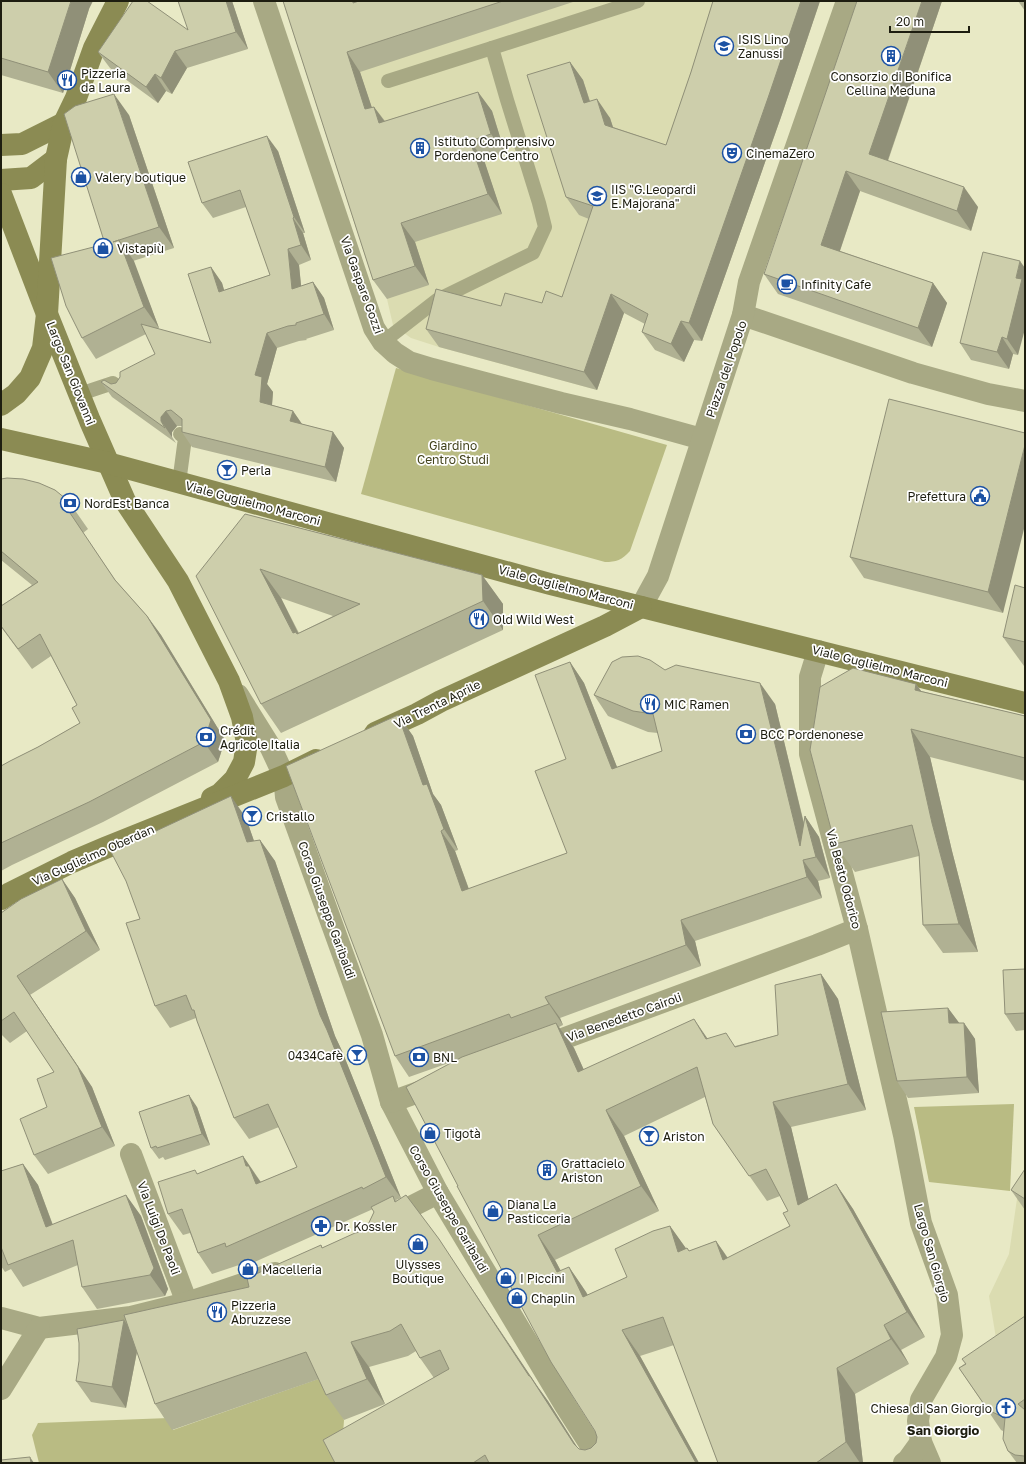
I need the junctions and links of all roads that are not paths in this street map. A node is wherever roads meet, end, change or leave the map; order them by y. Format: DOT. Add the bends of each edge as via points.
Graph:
graph roads {
  1 [pos="118,1"];
  2 [pos="264,1"];
  3 [pos="638,1"];
  4 [pos="847,1"];
  5 [pos="492,48"];
  6 [pos="388,81"];
  7 [pos="64,123"];
  8 [pos="1,145"];
  9 [pos="56,159"];
  10 [pos="1,180"];
  11 [pos="1,194"];
  12 [pos="47,314"];
  13 [pos="743,315"];
  14 [pos="383,342"];
  15 [pos="123,391"];
  16 [pos="80,394"];
  17 [pos="1025,401"];
  18 [pos="1,405"];
  19 [pos="180,434"];
  20 [pos="1,439"];
  21 [pos="702,439"];
  22 [pos="108,463"];
  23 [pos="179,483"];
  24 [pos="640,606"];
  25 [pos="818,651"];
  26 [pos="229,681"];
  27 [pos="1025,703"];
  28 [pos="354,742"];
  29 [pos="334,752"];
  30 [pos="284,776"];
  31 [pos="186,815"];
  32 [pos="1,899"];
  33 [pos="857,929"];
  34 [pos="522,1054"];
  35 [pos="454,1079"];
  36 [pos="391,1102"];
  37 [pos="898,1106"];
  38 [pos="131,1154"];
  39 [pos="438,1194"];
  40 [pos="368,1229"];
  41 [pos="292,1268"];
  42 [pos="187,1303"];
  43 [pos="1,1318"];
  44 [pos="40,1328"];
  45 [pos="1,1388"];
  46 [pos="921,1442"];
  47 [pos="602,1463"];
  48 [pos="904,1463"];
  49 [pos="930,1463"];
  1 -- 7 [label="main road" via="94,48"];
  2 -- 14 [label="street, Via Gaspare Gozzi" via="374,328"];
  3 -- 5 [label="lane"];
  4 -- 13 [label="street" via="749,282"];
  5 -- 6 [label="lane"];
  5 -- 14 [label="lane" via="545,227 533,253 437,300"];
  7 -- 8 [label="main road" via="22,144"];
  7 -- 9 [label="main road"];
  9 -- 10 [label="main road" via="31,178"];
  9 -- 12 [label="main road"];
  11 -- 12 [label="main road"];
  12 -- 16 [label="main road, Largo San Giovanni"];
  12 -- 18 [label="main road, Largo San Giovanni" via="43,348 30,378 16,394"];
  13 -- 17 [label="street, Piazza del Popolo" via="913,373 988,394"];
  13 -- 21 [label="street, Piazza del Popolo"];
  14 -- 21 [label="street, Via Gaspare Gozzi" via="409,362 432,369"];
  15 -- 16 [label="lane" via="113,384"];
  16 -- 22 [label="main road, Largo San Giovanni"];
  19 -- 23 [label="lane" via="185,438"];
  20 -- 22 [label="main road"];
  21 -- 24 [label="street, Piazza del Popolo" via="658,576"];
  22 -- 23 [label="main road, Viale Guglielmo Marconi"];
  22 -- 26 [label="main road, Largo San Giovanni" via="125,501 178,582"];
  23 -- 24 [label="main road, Viale Guglielmo Marconi"];
  24 -- 25 [label="main road, Viale Guglielmo Marconi"];
  24 -- 28 [label="main road, Via Trenta Aprile" via="605,626"];
  25 -- 27 [label="main road, Viale Guglielmo Marconi"];
  25 -- 33 [label="street, Via Beato Odorico" via="810,677 810,754"];
  26 -- 30 [label="street, Largo San Giovanni" via="271,748"];
  26 -- 31 [label="main road, Largo San Giovanni" via="242,717 247,743 244,762 235,779 220,794"];
  29 -- 30 [label="main road"];
  30 -- 31 [label="main road"];
  30 -- 36 [label="street, Corso Giuseppe Garibaldi" via="286,797 372,1035"];
  31 -- 32 [label="main road, Via Guglielmo Oberdan" via="72,862"];
  33 -- 34 [label="street, Via Benedetto Cairoli"];
  33 -- 37 [label="street, Via Beato Odorico"];
  35 -- 36 [label="street"];
  36 -- 39 [label="street, Corso Giuseppe Garibaldi"];
  37 -- 46 [label="street, Largo San Giorgio" via="921,1223 947,1295 952,1335 946,1357 921,1400 918,1421"];
  38 -- 42 [label="street, Via Luigi De Paoli"];
  39 -- 40 [label="street"];
  39 -- 47 [label="street, Corso Giuseppe Garibaldi"];
  41 -- 42 [label="street"];
  42 -- 44 [label="street" via="131,1317"];
  43 -- 44 [label="street"];
  44 -- 45 [label="street"];
  46 -- 48 [label="street"];
  46 -- 49 [label="street, Largo San Giorgio"];
}
